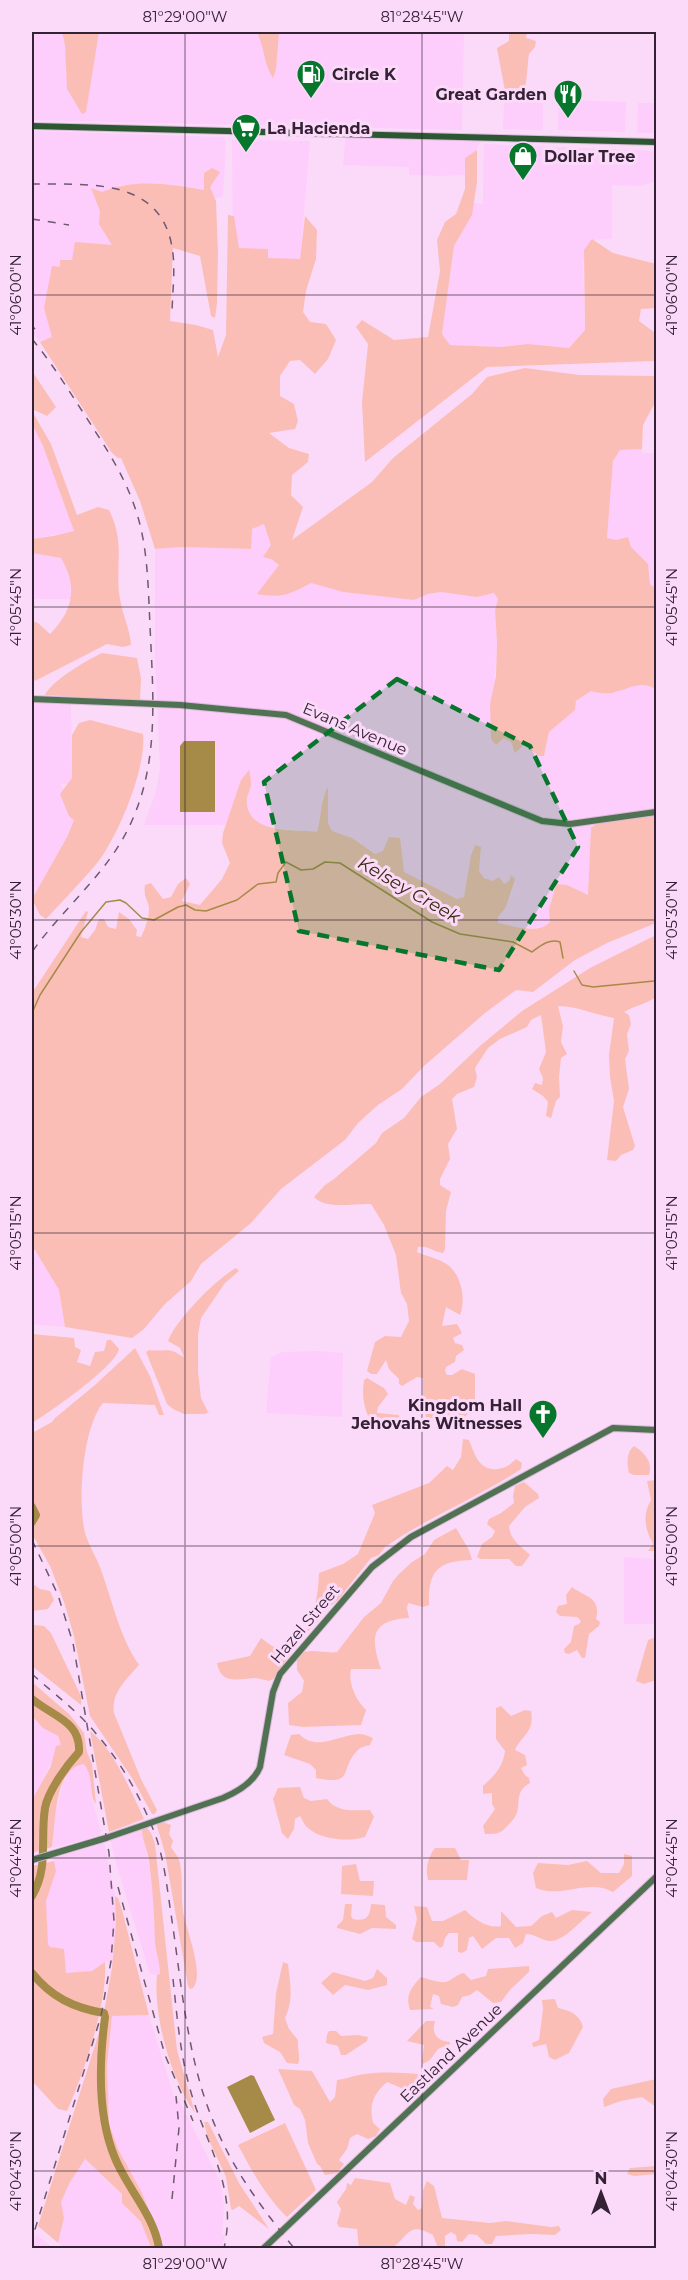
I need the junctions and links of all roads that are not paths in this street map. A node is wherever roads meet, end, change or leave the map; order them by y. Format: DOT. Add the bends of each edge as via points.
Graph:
graph roads {
  1 [pos="32,126"];
  2 [pos="657,142"];
  3 [pos="32,699"];
  4 [pos="657,812"];
  5 [pos="657,1430"];
  6 [pos="32,1860"];
  7 [pos="657,1877"];
  8 [pos="264,2248"];
  1 -- 2 [label="main road"];
  3 -- 4 [label="street, Evans Avenue, bridge" via="180,705 286,715 547,822 570,824"];
  5 -- 6 [label="street, Hazel Street" via="613,1428 411,1538 372,1567 278,1678 260,1767 255,1777 238,1790"];
  7 -- 8 [label="street, Eastland Avenue"];
}
